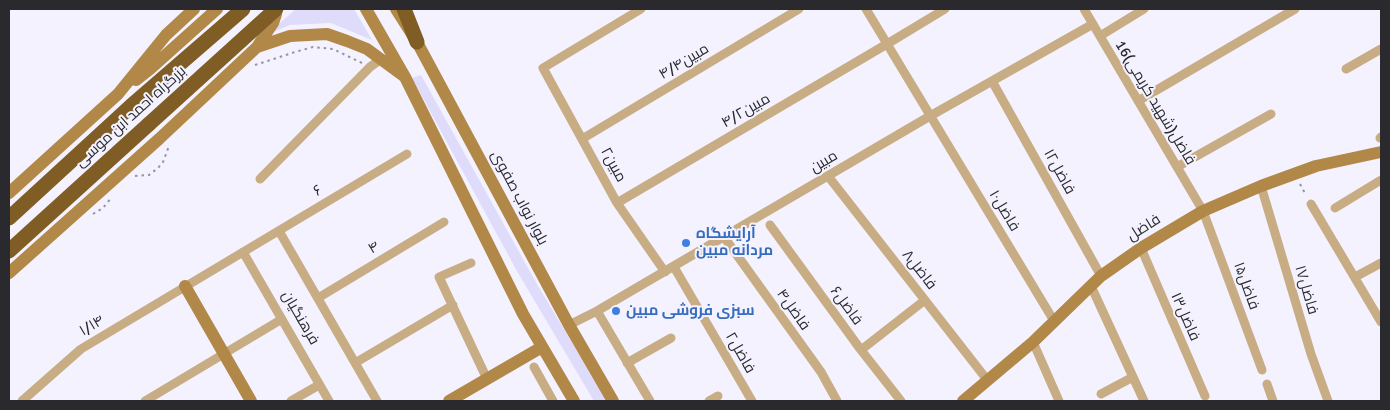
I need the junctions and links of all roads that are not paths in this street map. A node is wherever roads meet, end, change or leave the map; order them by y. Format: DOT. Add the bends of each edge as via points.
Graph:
graph roads {
  1 [pos="194,9"];
  2 [pos="217,9"];
  3 [pos="243,9"];
  4 [pos="276,9"];
  5 [pos="366,9"];
  6 [pos="396,9"];
  7 [pos="404,9"];
  8 [pos="799,9"];
  9 [pos="866,9"];
  10 [pos="945,9"];
  11 [pos="1084,9"];
  12 [pos="1144,9"];
  13 [pos="1295,9"];
  14 [pos="635,10"];
  15 [pos="1093,24"];
  16 [pos="1100,36"];
  17 [pos="417,42"];
  18 [pos="888,44"];
  19 [pos="257,47"];
  20 [pos="1381,49"];
  21 [pos="376,63"];
  22 [pos="1346,69"];
  23 [pos="405,77"];
  24 [pos="992,81"];
  25 [pos="118,94"];
  26 [pos="1138,101"];
  27 [pos="1271,114"];
  28 [pos="930,116"];
  29 [pos="582,139"];
  30 [pos="1381,152"];
  31 [pos="407,154"];
  32 [pos="1177,167"];
  33 [pos="828,176"];
  34 [pos="260,179"];
  35 [pos="1381,180"];
  36 [pos="1261,186"];
  37 [pos="9,193"];
  38 [pos="618,202"];
  39 [pos="1311,204"];
  40 [pos="1335,208"];
  41 [pos="1203,211"];
  42 [pos="9,218"];
  43 [pos="444,222"];
  44 [pos="770,225"];
  45 [pos="279,231"];
  46 [pos="724,237"];
  47 [pos="1141,248"];
  48 [pos="9,250"];
  49 [pos="243,252"];
  50 [pos="471,263"];
  51 [pos="1381,263"];
  52 [pos="669,269"];
  53 [pos="9,273"];
  54 [pos="1102,276"];
  55 [pos="1355,277"];
  56 [pos="186,286"];
  57 [pos="1091,286"];
  58 [pos="318,298"];
  59 [pos="924,300"];
  60 [pos="452,305"];
  61 [pos="598,311"];
  62 [pos="282,319"];
  63 [pos="1054,320"];
  64 [pos="1381,322"];
  65 [pos="569,325"];
  66 [pos="671,338"];
  67 [pos="1032,342"];
  68 [pos="542,347"];
  69 [pos="861,350"];
  70 [pos="224,354"];
  71 [pos="355,363"];
  72 [pos="627,363"];
  73 [pos="534,367"];
  74 [pos="1262,370"];
  75 [pos="1133,377"];
  76 [pos="487,379"];
  77 [pos="988,381"];
  78 [pos="1267,384"];
  79 [pos="319,385"];
  80 [pos="1101,394"];
  81 [pos="718,396"];
  82 [pos="1205,396"];
  83 [pos="968,400"];
  84 [pos="22,401"];
  85 [pos="145,401"];
  86 [pos="251,401"];
  87 [pos="291,401"];
  88 [pos="329,401"];
  89 [pos="377,401"];
  90 [pos="449,401"];
  91 [pos="554,401"];
  92 [pos="574,401"];
  93 [pos="614,401"];
  94 [pos="650,401"];
  95 [pos="709,401"];
  96 [pos="752,401"];
  97 [pos="837,401"];
  98 [pos="901,401"];
  99 [pos="1060,401"];
  100 [pos="1144,401"];
  101 [pos="1273,401"];
  102 [pos="1328,401"];
  1 -- 25 [label="main road" via="166,34"];
  2 -- 25 [label="main road"];
  3 -- 42 [label="highway, بزرگراه احمد ابن موسی"];
  4 -- 19 [label="main road" via="273,23"];
  4 -- 48 [label="highway, بزرگراه احمد ابن موسی, bridge"];
  5 -- 23 [label="main road"];
  6 -- 17 [label="main road, بلوار نواب صفوی"];
  7 -- 17 [label="highway"];
  8 -- 29 [label="street, ۴/۴مبین"];
  9 -- 18 [label="street, ۱۰فاضل"];
  10 -- 18 [label="street, ۴/۲مبین"];
  11 -- 15 [label="street, 16فاضل(شهید کریمی)"];
  12 -- 16 [label="street"];
  13 -- 26 [label="street"];
  14 -- 29 [label="street, ۲مبین" via="543,68"];
  15 -- 16 [label="street, 16فاضل(شهید کریمی)"];
  15 -- 24 [label="street, مبین"];
  16 -- 26 [label="street, 16فاضل(شهید کریمی)"];
  17 -- 65 [label="main road, بلوار نواب صفوی"];
  18 -- 28 [label="street, ۱۰فاضل"];
  18 -- 38 [label="street, ۴/۲مبین"];
  19 -- 21 [label="main road" via="290,36 327,34 367,49"];
  19 -- 53 [label="main road"];
  20 -- 22 [label="street"];
  21 -- 23 [label="main road"];
  21 -- 34 [label="street"];
  23 -- 68 [label="main road"];
  24 -- 28 [label="street, مبین"];
  24 -- 54 [label="street, ۱۲فاضل"];
  25 -- 37 [label="main road"];
  26 -- 32 [label="street, 16فاضل(شهید کریمی)"];
  27 -- 32 [label="street"];
  28 -- 33 [label="street, مبین"];
  28 -- 63 [label="street, ۱۰فاضل"];
  29 -- 38 [label="street, ۲مبین"];
  30 -- 36 [label="main road, فاضل" via="1316,166"];
  31 -- 45 [label="street, ۶"];
  32 -- 41 [label="street, 16فاضل(شهید کریمی)"];
  33 -- 46 [label="street, مبین"];
  33 -- 59 [label="street, ۸فاضل"];
  35 -- 40 [label="street"];
  36 -- 41 [label="main road, فاضل"];
  36 -- 102 [label="street, ۱۷فاضل"];
  38 -- 52 [label="street, ۲مبین"];
  39 -- 55 [label="street"];
  41 -- 47 [label="main road, فاضل"];
  41 -- 74 [label="street, ۱۵فاضل"];
  43 -- 58 [label="street, ۴"];
  44 -- 69 [label="street, ۶فاضل"];
  45 -- 49 [label="street, ۶"];
  45 -- 58 [label="street"];
  46 -- 52 [label="street, مبین"];
  46 -- 97 [label="street, ۴فاضل" via="821,372"];
  47 -- 54 [label="main road, فاضل"];
  47 -- 82 [label="street, ۱۳فاضل"];
  49 -- 56 [label="street, ۱/۱۴"];
  49 -- 62 [label="street, فرهنگیان"];
  50 -- 60 [label="street" via="439,277"];
  51 -- 55 [label="street"];
  52 -- 61 [label="street, مبین"];
  52 -- 96 [label="street, ۲فاضل"];
  54 -- 57 [label="main road, فاضل"];
  55 -- 64 [label="street"];
  56 -- 70 [label="main road"];
  56 -- 84 [label="street, ۱/۱۴" via="81,349"];
  57 -- 63 [label="main road, فاضل"];
  57 -- 75 [label="street"];
  58 -- 71 [label="street"];
  59 -- 69 [label="street"];
  59 -- 77 [label="street, ۸فاضل"];
  60 -- 71 [label="street"];
  60 -- 76 [label="street"];
  61 -- 65 [label="street, مبین"];
  61 -- 72 [label="street"];
  62 -- 70 [label="street"];
  62 -- 79 [label="street, فرهنگیان"];
  63 -- 67 [label="main road, فاضل"];
  65 -- 93 [label="main road, بلوار نواب صفوی"];
  66 -- 72 [label="street"];
  67 -- 77 [label="main road, فاضل"];
  67 -- 99 [label="street"];
  68 -- 76 [label="main road"];
  68 -- 92 [label="main road"];
  69 -- 98 [label="street, ۶فاضل"];
  70 -- 85 [label="street"];
  70 -- 86 [label="main road"];
  71 -- 89 [label="street"];
  72 -- 94 [label="street"];
  73 -- 91 [label="street"];
  75 -- 80 [label="street"];
  75 -- 100 [label="street"];
  76 -- 90 [label="main road"];
  77 -- 83 [label="main road, فاضل"];
  78 -- 101 [label="street"];
  79 -- 87 [label="street"];
  79 -- 88 [label="street, فرهنگیان"];
  81 -- 95 [label="street"];
}
